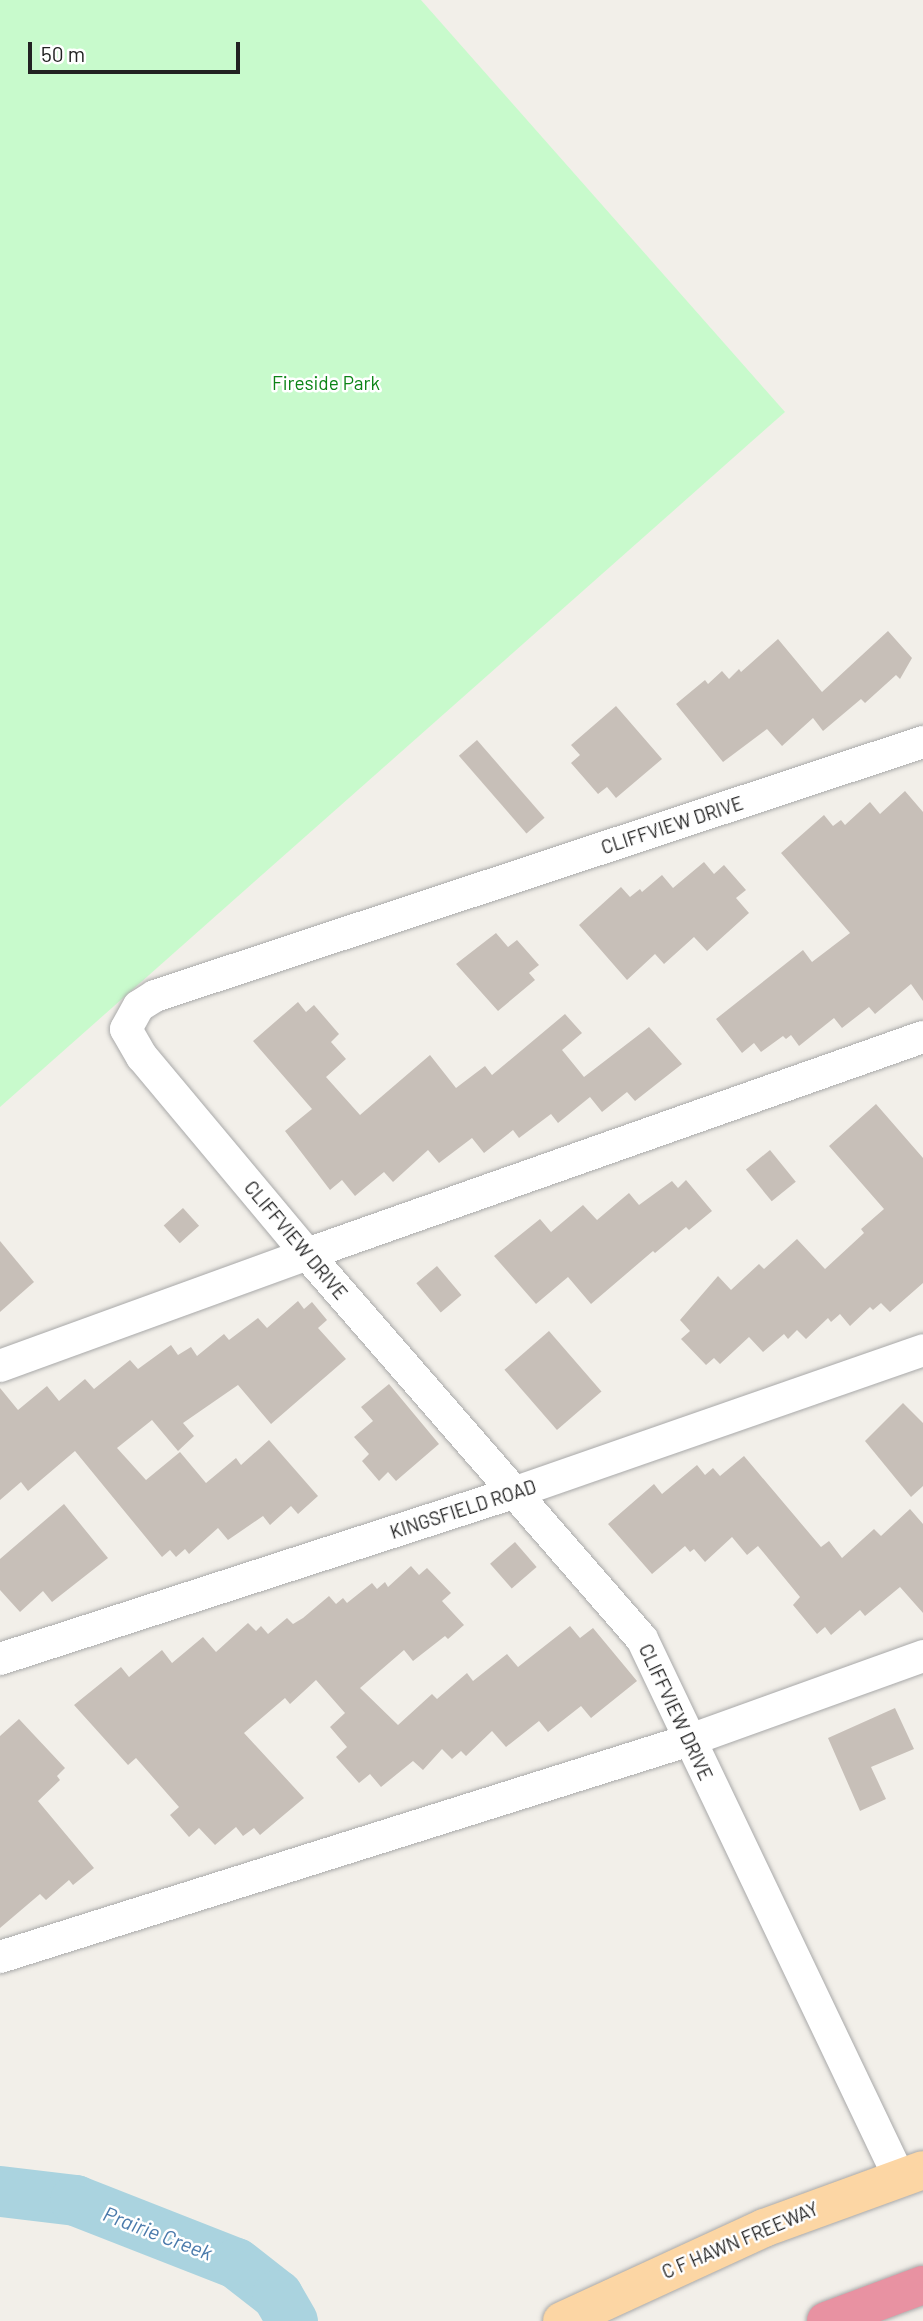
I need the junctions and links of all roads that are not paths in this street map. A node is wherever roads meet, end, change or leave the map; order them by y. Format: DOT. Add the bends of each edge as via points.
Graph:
graph roads {
  1 [pos="923,742"];
  2 [pos="923,1037"];
  3 [pos="307,1254"];
  4 [pos="923,1350"];
  5 [pos="0,1366"];
  6 [pos="516,1492"];
  7 [pos="923,1656"];
  8 [pos="0,1659"];
  9 [pos="690,1741"];
  10 [pos="0,1957"];
  11 [pos="911,2174"];
  12 [pos="923,2285"];
  13 [pos="562,2321"];
  14 [pos="826,2321"];
  1 -- 3 [label="lane, CLIFFVIEW DRIVE" via="155,996 139,1006 126,1029 132,1043"];
  2 -- 3 [label="lane"];
  3 -- 5 [label="lane"];
  3 -- 6 [label="lane, CLIFFVIEW DRIVE"];
  4 -- 6 [label="lane, KINGSFIELD ROAD"];
  6 -- 8 [label="lane, KINGSFIELD ROAD"];
  6 -- 9 [label="lane, CLIFFVIEW DRIVE" via="642,1639"];
  7 -- 9 [label="lane"];
  9 -- 10 [label="lane"];
  9 -- 11 [label="lane, CLIFFVIEW DRIVE"];
  11 -- 13 [label="main road, C F HAWN FREEWAY" via="764,2228"];
  12 -- 14 [label="highway"];
}
